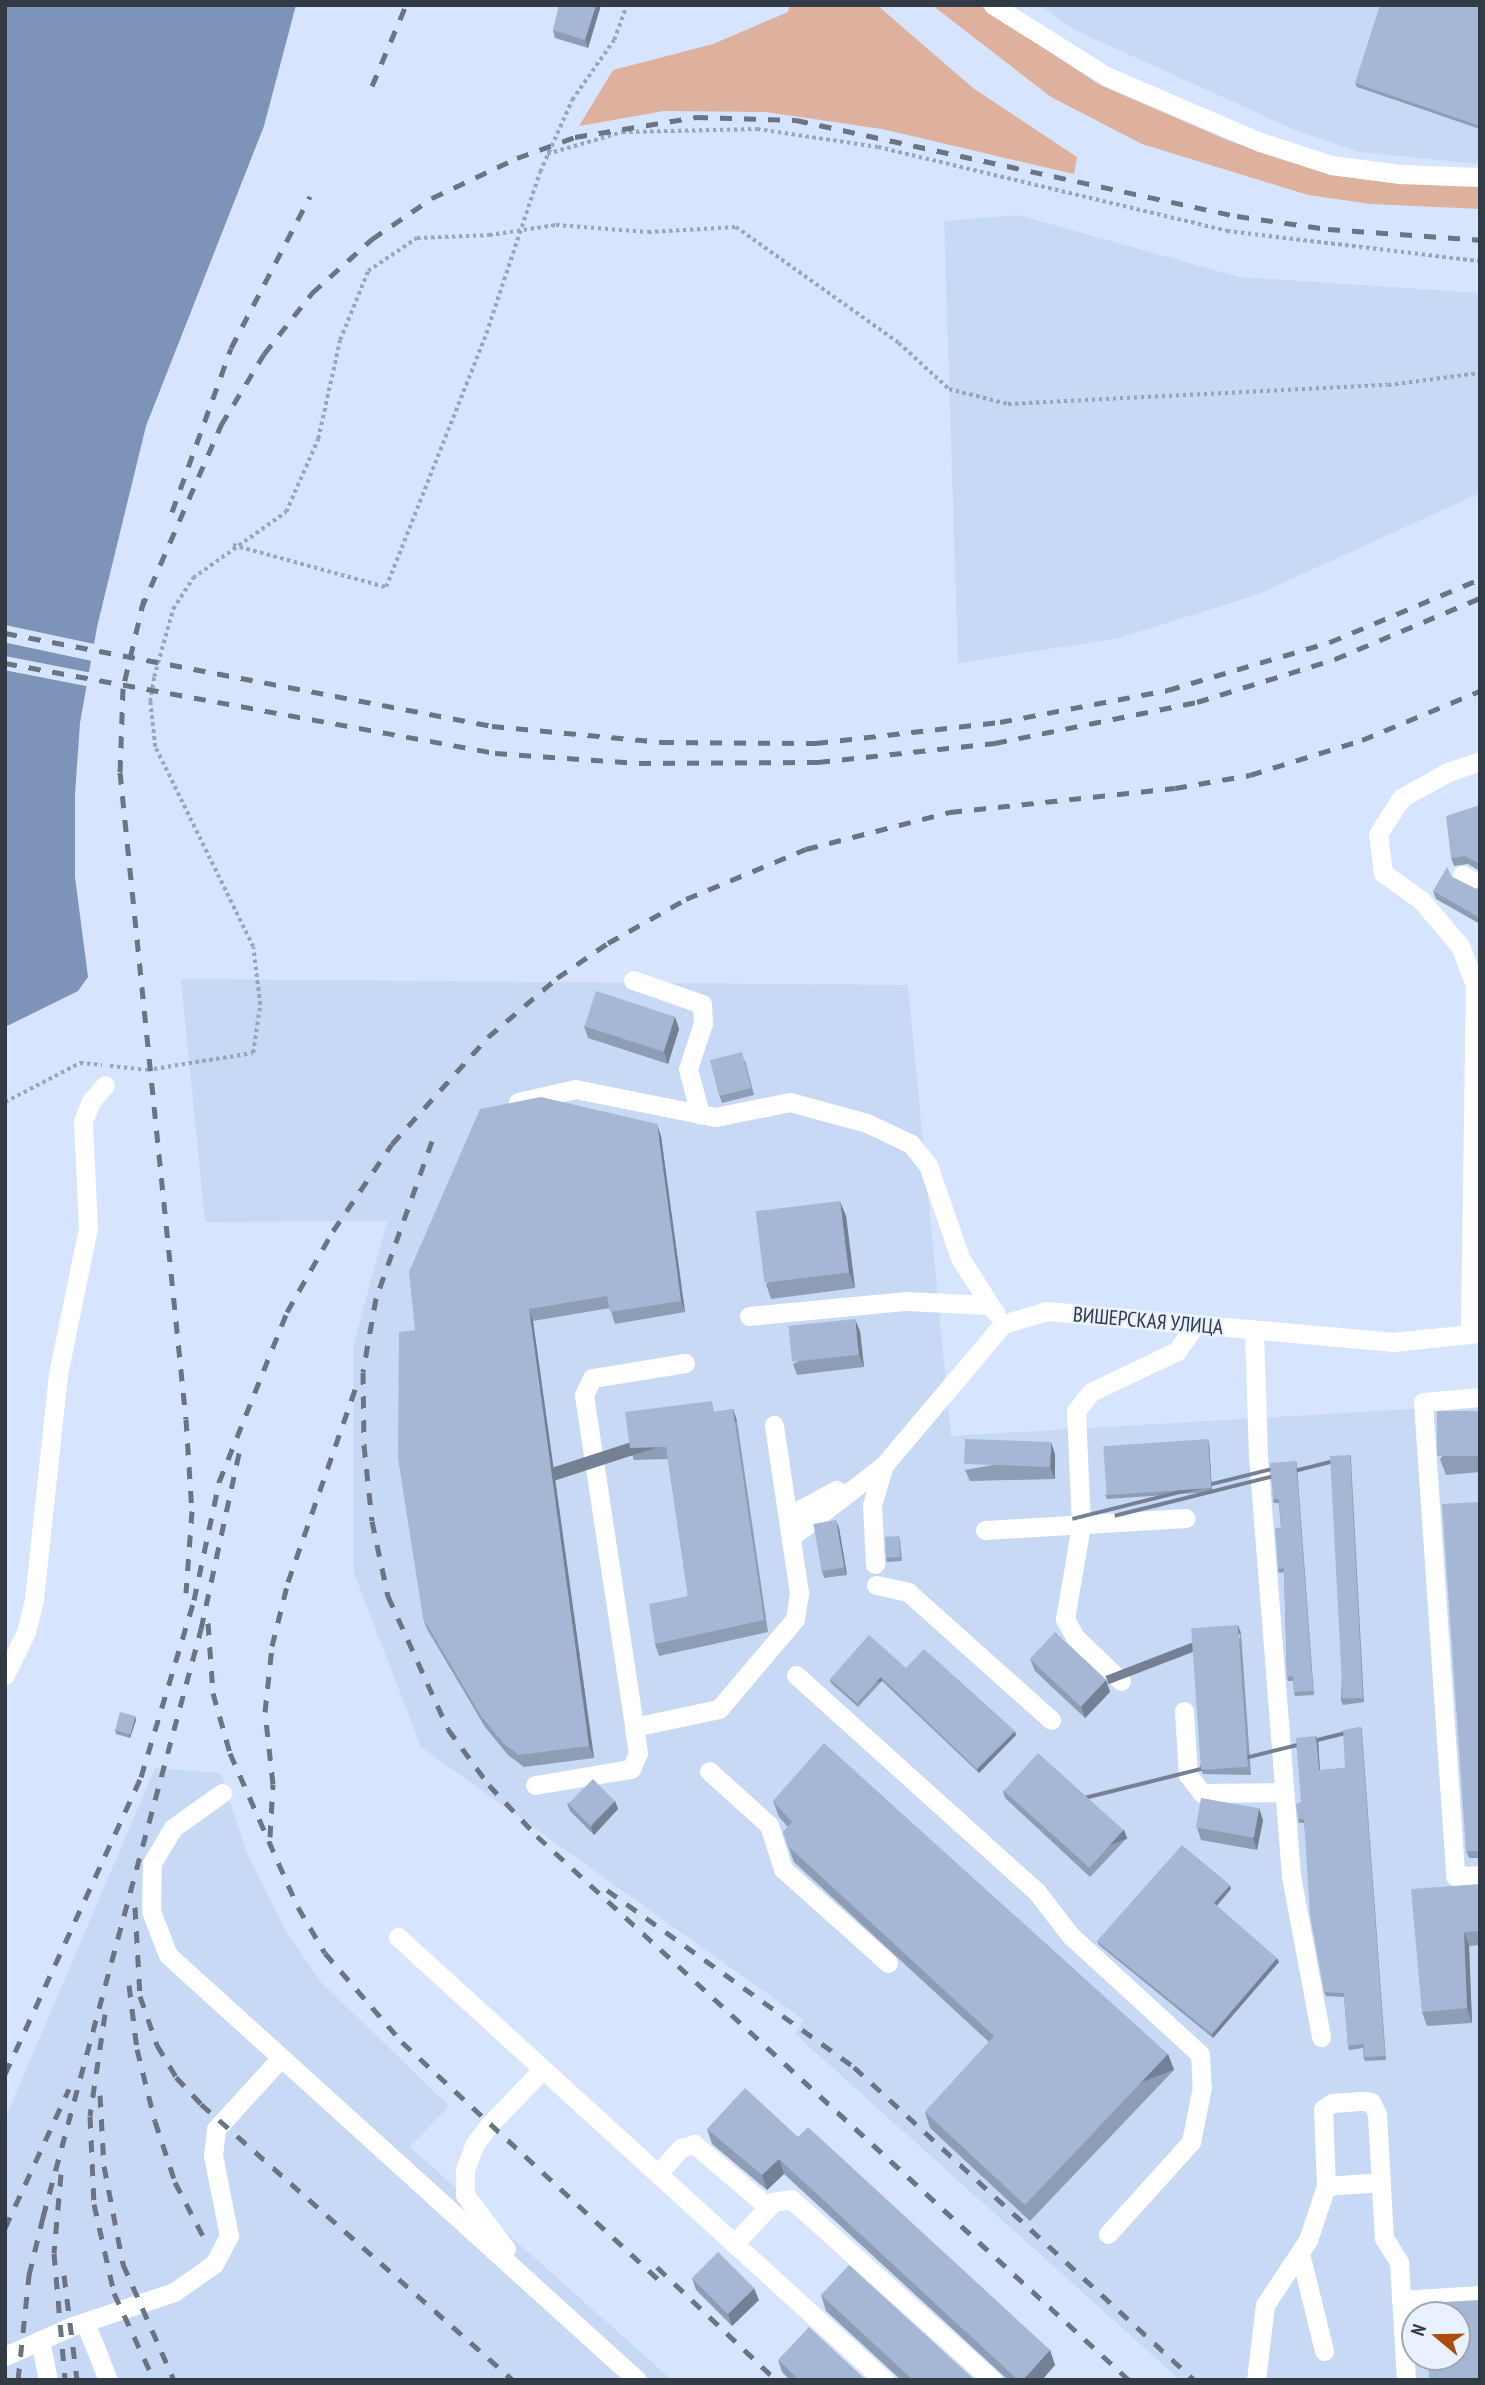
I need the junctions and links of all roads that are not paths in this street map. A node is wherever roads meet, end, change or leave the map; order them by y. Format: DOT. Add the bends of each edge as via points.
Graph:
graph roads {
  1 [pos="993,5"];
  2 [pos="1480,177"];
  3 [pos="1480,761"];
  4 [pos="1462,875"];
  5 [pos="1480,885"];
  6 [pos="633,980"];
  7 [pos="105,1085"];
  8 [pos="503,1106"];
  9 [pos="700,1114"];
  10 [pos="990,1305"];
  11 [pos="749,1316"];
  12 [pos="1003,1324"];
  13 [pos="1195,1325"];
  14 [pos="1254,1331"];
  15 [pos="1475,1333"];
  16 [pos="685,1363"];
  17 [pos="1480,1397"];
  18 [pos="774,1425"];
  19 [pos="884,1465"];
  20 [pos="788,1516"];
  21 [pos="1186,1518"];
  22 [pos="1081,1525"];
  23 [pos="985,1530"];
  24 [pos="790,1537"];
  25 [pos="875,1564"];
  26 [pos="876,1585"];
  27 [pos="5,1675"];
  28 [pos="796,1675"];
  29 [pos="1122,1681"];
  30 [pos="1184,1711"];
  31 [pos="1051,1720"];
  32 [pos="634,1727"];
  33 [pos="709,1771"];
  34 [pos="535,1785"];
  35 [pos="1284,1792"];
  36 [pos="222,1793"];
  37 [pos="1480,1875"];
  38 [pos="398,1937"];
  39 [pos="888,1963"];
  40 [pos="1321,2037"];
  41 [pos="280,2059"];
  42 [pos="543,2069"];
  43 [pos="658,2174"];
  44 [pos="1381,2182"];
  45 [pos="1326,2186"];
  46 [pos="768,2207"];
  47 [pos="1108,2234"];
  48 [pos="734,2244"];
  49 [pos="1300,2253"];
  50 [pos="1480,2295"];
  51 [pos="1402,2300"];
  52 [pos="85,2322"];
  53 [pos="40,2340"];
  54 [pos="1324,2351"];
  55 [pos="5,2356"];
  56 [pos="48,2380"];
  57 [pos="108,2380"];
  58 [pos="637,2380"];
  59 [pos="649,2380"];
  60 [pos="884,2380"];
  61 [pos="992,2380"];
  62 [pos="1256,2380"];
  63 [pos="1406,2380"];
  1 -- 2 [label="street" via="1107,76 1261,142 1331,164 1399,174"];
  3 -- 15 [label="street" via="1448,772 1401,798 1378,834 1383,873 1421,900 1460,946 1475,985"];
  4 -- 5 [label="street"];
  6 -- 9 [label="street" via="702,1004 703,1023 688,1069"];
  7 -- 27 [label="street" via="91,1101 83,1121 88,1228 58,1374 34,1599 26,1632"];
  8 -- 9 [label="street" via="575,1089"];
  9 -- 10 [label="street" via="715,1117 790,1102 867,1124 911,1144 928,1165 960,1258"];
  10 -- 11 [label="street" via="906,1301"];
  10 -- 12 [label="street"];
  12 -- 13 [label="street, ВИШЕРСКАЯ УЛИЦА" via="1047,1311"];
  12 -- 19 [label="street"];
  13 -- 14 [label="street, ВИШЕРСКАЯ УЛИЦА"];
  13 -- 22 [label="street" via="1177,1351 1081,1401 1075,1422"];
  14 -- 15 [label="street, ВИШЕРСКАЯ УЛИЦА" via="1392,1342"];
  14 -- 35 [label="street"];
  16 -- 32 [label="street" via="592,1378 584,1395"];
  17 -- 37 [label="street" via="1423,1402 1455,1877"];
  18 -- 20 [label="street"];
  19 -- 20 [label="street"];
  19 -- 24 [label="street"];
  19 -- 25 [label="street" via="872,1505"];
  20 -- 24 [label="street"];
  21 -- 22 [label="street"];
  22 -- 23 [label="street"];
  22 -- 29 [label="street" via="1065,1619 1074,1637"];
  24 -- 32 [label="street" via="800,1606 789,1630 719,1709"];
  26 -- 31 [label="street" via="908,1592"];
  28 -- 47 [label="street" via="1037,1892 1070,1935 1200,2054 1202,2087 1191,2142"];
  30 -- 35 [label="street" via="1188,1775 1202,1793"];
  32 -- 34 [label="street" via="638,1752 631,1769"];
  33 -- 39 [label="street" via="769,1825 783,1869"];
  35 -- 40 [label="street" via="1290,1877"];
  36 -- 41 [label="street" via="187,1814 161,1844 152,1863 150,1910 159,1940 179,1968"];
  38 -- 42 [label="street"];
  41 -- 52 [label="street" via="222,2121 214,2136 212,2155 229,2236 222,2255 174,2292"];
  41 -- 58 [label="street"];
  42 -- 43 [label="street"];
  42 -- 59 [label="street" via="474,2145 465,2170 465,2195 511,2254"];
  43 -- 46 [label="street" via="681,2148 694,2144"];
  43 -- 48 [label="street"];
  44 -- 45 [label="street"];
  44 -- 45 [label="street" via="1375,2107 1364,2101 1332,2103 1321,2114"];
  44 -- 51 [label="street" via="1384,2238 1399,2262"];
  45 -- 49 [label="street"];
  46 -- 48 [label="street"];
  46 -- 61 [label="street" via="781,2197 799,2203"];
  48 -- 60 [label="street"];
  49 -- 54 [label="street"];
  49 -- 62 [label="street" via="1265,2305"];
  50 -- 51 [label="street"];
  51 -- 63 [label="street"];
  52 -- 53 [label="street"];
  52 -- 57 [label="street"];
  53 -- 55 [label="street"];
  53 -- 56 [label="street"];
}
